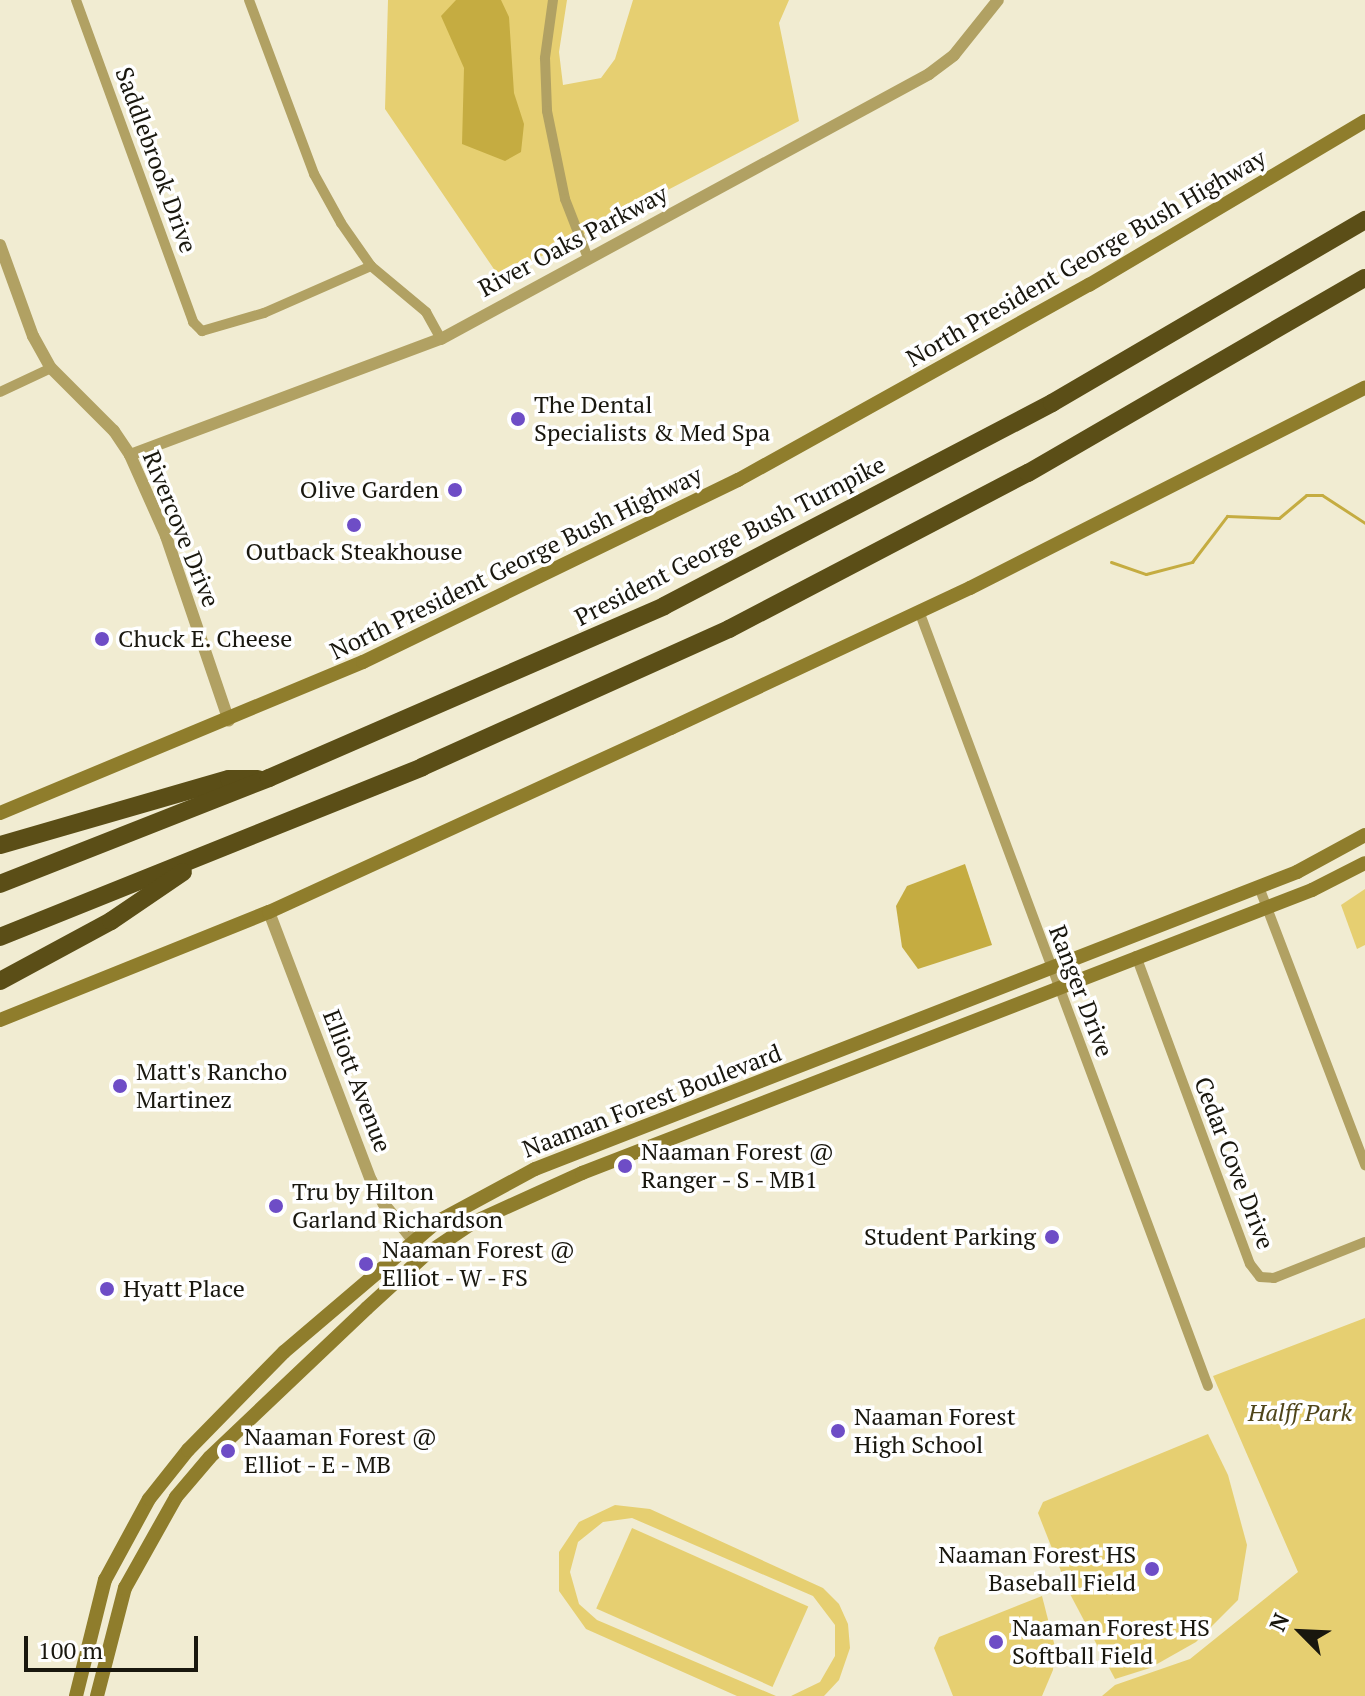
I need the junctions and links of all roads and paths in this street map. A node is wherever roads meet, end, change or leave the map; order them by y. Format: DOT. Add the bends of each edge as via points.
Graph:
graph roads {
  1 [pos="76,0"];
  2 [pos="249,0"];
  3 [pos="553,0"];
  4 [pos="998,0"];
  5 [pos="1365,121"];
  6 [pos="1365,130"];
  7 [pos="1321,149"];
  8 [pos="1365,220"];
  9 [pos="0,245"];
  10 [pos="588,258"];
  11 [pos="371,266"];
  12 [pos="1365,278"];
  13 [pos="441,339"];
  14 [pos="51,368"];
  15 [pos="1364,389"];
  16 [pos="0,392"];
  17 [pos="130,455"];
  18 [pos="919,611"];
  19 [pos="229,721"];
  20 [pos="269,778"];
  21 [pos="0,813"];
  22 [pos="1365,835"];
  23 [pos="0,845"];
  24 [pos="210,853"];
  25 [pos="1365,863"];
  26 [pos="0,884"];
  27 [pos="1259,887"];
  28 [pos="1266,907"];
  29 [pos="269,912"];
  30 [pos="0,937"];
  31 [pos="1136,956"];
  32 [pos="1050,968"];
  33 [pos="0,981"];
  34 [pos="1058,986"];
  35 [pos="0,1020"];
  36 [pos="580,1152"];
  37 [pos="1363,1153"];
  38 [pos="1365,1165"];
  39 [pos="585,1171"];
  40 [pos="412,1240"];
  41 [pos="1365,1242"];
  42 [pos="425,1255"];
  43 [pos="284,1352"];
  44 [pos="1208,1386"];
  45 [pos="278,1392"];
  46 [pos="76,1696"];
  47 [pos="97,1696"];
  1 -- 11 [label="street, Saddlebrook Drive" via="193,322 202,331 264,313"];
  2 -- 11 [label="street" via="314,174"];
  3 -- 10 [label="street" via="545,58 547,111 565,199"];
  4 -- 10 [label="street, River Oaks Parkway" via="954,55 929,74"];
  5 -- 7 [label="main road, North President George Bush Highway"];
  6 -- 7 [label="main road"];
  7 -- 19 [label="main road, North President George Bush Highway" via="738,480 414,639"];
  8 -- 20 [label="highway, President George Bush Turnpike" via="1052,403 664,606"];
  9 -- 14 [label="street, Rivercove Drive" via="33,336"];
  10 -- 13 [label="street, River Oaks Parkway"];
  11 -- 13 [label="street" via="418,303"];
  12 -- 24 [label="highway" via="1028,473 768,610 500,734"];
  13 -- 17 [label="street, River Oaks Parkway"];
  14 -- 16 [label="street"];
  14 -- 17 [label="street, Rivercove Drive" via="114,431"];
  15 -- 18 [label="main road"];
  17 -- 19 [label="street, Rivercove Drive" via="166,536"];
  18 -- 29 [label="main road"];
  18 -- 32 [label="street, Ranger Drive"];
  19 -- 21 [label="main road, North President George Bush Highway"];
  20 -- 23 [label="highway" via="229,779"];
  20 -- 26 [label="highway, President George Bush Turnpike"];
  22 -- 27 [label="main road, Naaman Forest Boulevard"];
  24 -- 30 [label="highway"];
  24 -- 33 [label="highway" via="111,921"];
  25 -- 28 [label="main road, Naaman Forest Boulevard"];
  27 -- 28 [label="street"];
  27 -- 32 [label="main road, Naaman Forest Boulevard"];
  28 -- 31 [label="main road, Naaman Forest Boulevard"];
  28 -- 37 [label="street"];
  29 -- 35 [label="main road"];
  29 -- 40 [label="street, Elliott Avenue" via="371,1180"];
  31 -- 34 [label="main road, Naaman Forest Boulevard"];
  31 -- 41 [label="street, Cedar Cove Drive" via="1250,1264 1260,1277 1274,1278"];
  32 -- 34 [label="street, Ranger Drive"];
  32 -- 36 [label="main road, Naaman Forest Boulevard"];
  34 -- 39 [label="main road, Naaman Forest Boulevard"];
  34 -- 44 [label="street, Ranger Drive"];
  36 -- 39 [label="main road"];
  36 -- 40 [label="main road, Naaman Forest Boulevard" via="495,1187"];
  37 -- 38 [label="street"];
  39 -- 42 [label="main road, Naaman Forest Boulevard" via="474,1222"];
  40 -- 42 [label="street, Elliott Avenue"];
  40 -- 43 [label="main road, Naaman Forest Boulevard"];
  42 -- 45 [label="main road, Naaman Forest Boulevard"];
  43 -- 45 [label="main road"];
  43 -- 46 [label="main road, Naaman Forest Boulevard" via="188,1450 134,1523 102,1592"];
  45 -- 47 [label="main road, Naaman Forest Boulevard" via="210,1457 153,1531 125,1588"];
}
